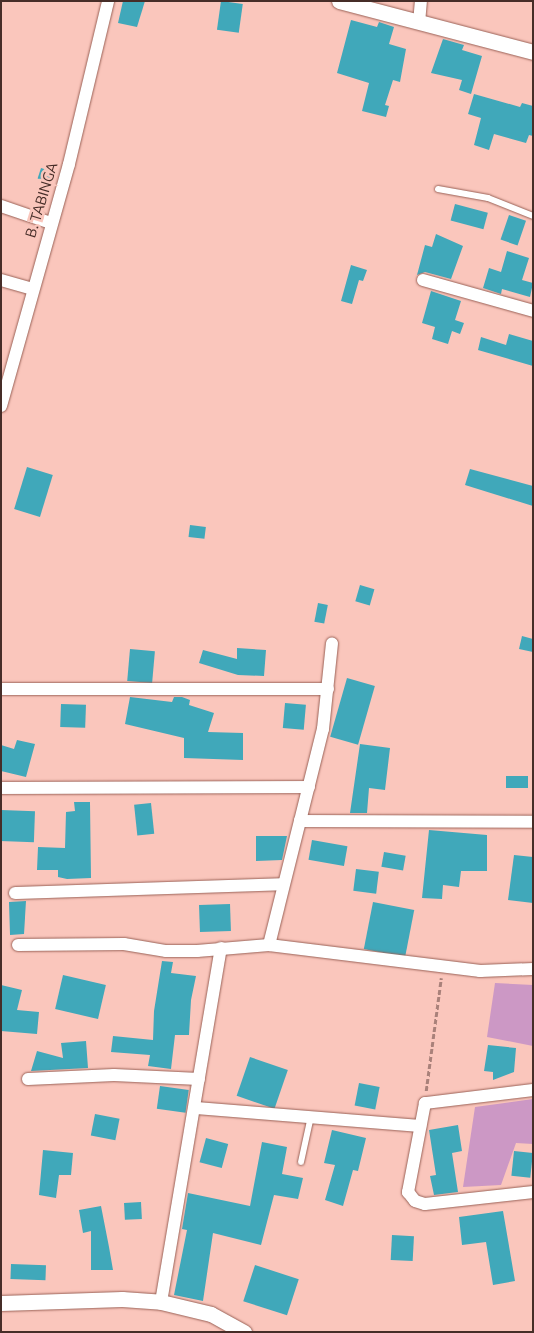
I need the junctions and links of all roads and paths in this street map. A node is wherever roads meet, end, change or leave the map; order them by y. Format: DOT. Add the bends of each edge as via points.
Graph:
graph roads {
  1 [pos="108,1"];
  2 [pos="339,1"];
  3 [pos="421,1"];
  4 [pos="419,24"];
  5 [pos="533,52"];
  6 [pos="438,189"];
  7 [pos="1,206"];
  8 [pos="533,216"];
  9 [pos="51,223"];
  10 [pos="1,280"];
  11 [pos="423,280"];
  12 [pos="32,289"];
  13 [pos="533,311"];
  14 [pos="1,406"];
  15 [pos="332,643"];
  16 [pos="1,689"];
  17 [pos="328,689"];
  18 [pos="309,787"];
  19 [pos="1,788"];
  20 [pos="300,821"];
  21 [pos="533,822"];
  22 [pos="283,884"];
  23 [pos="15,893"];
  24 [pos="269,945"];
  25 [pos="18,946"];
  26 [pos="221,948"];
  27 [pos="442,967"];
  28 [pos="533,969"];
  29 [pos="28,1079"];
  30 [pos="199,1079"];
  31 [pos="533,1090"];
  32 [pos="424,1103"];
  33 [pos="196,1108"];
  34 [pos="311,1115"];
  35 [pos="420,1126"];
  36 [pos="301,1162"];
  37 [pos="533,1192"];
  38 [pos="1,1302"];
  39 [pos="161,1302"];
  40 [pos="244,1332"];
  1 -- 9 [label="street, B. TABINGA" via="70,164"];
  2 -- 4 [label="street"];
  3 -- 4 [label="street"];
  4 -- 5 [label="street"];
  6 -- 8 [label="lane" via="496,200"];
  7 -- 9 [label="street"];
  9 -- 12 [label="street, B. TABINGA"];
  10 -- 12 [label="street"];
  11 -- 13 [label="street"];
  12 -- 14 [label="street, B. TABINGA"];
  15 -- 17 [label="street"];
  16 -- 17 [label="street"];
  17 -- 18 [label="street" via="323,729"];
  18 -- 19 [label="street"];
  18 -- 20 [label="street"];
  20 -- 21 [label="street"];
  20 -- 22 [label="street"];
  22 -- 23 [label="street"];
  22 -- 24 [label="street"];
  24 -- 26 [label="street"];
  24 -- 27 [label="street"];
  25 -- 26 [label="street" via="124,944 166,951"];
  26 -- 30 [label="street"];
  27 -- 28 [label="street" via="480,971"];
  27 -- 32 [label="path"];
  29 -- 30 [label="street" via="114,1075"];
  30 -- 33 [label="street"];
  31 -- 32 [label="street"];
  32 -- 35 [label="street"];
  33 -- 34 [label="street"];
  33 -- 39 [label="street"];
  34 -- 35 [label="street"];
  34 -- 36 [label="lane"];
  35 -- 37 [label="street" via="408,1187 415,1201 425,1204"];
  38 -- 39 [label="street" via="122,1299"];
  39 -- 40 [label="street" via="211,1314"];
}
